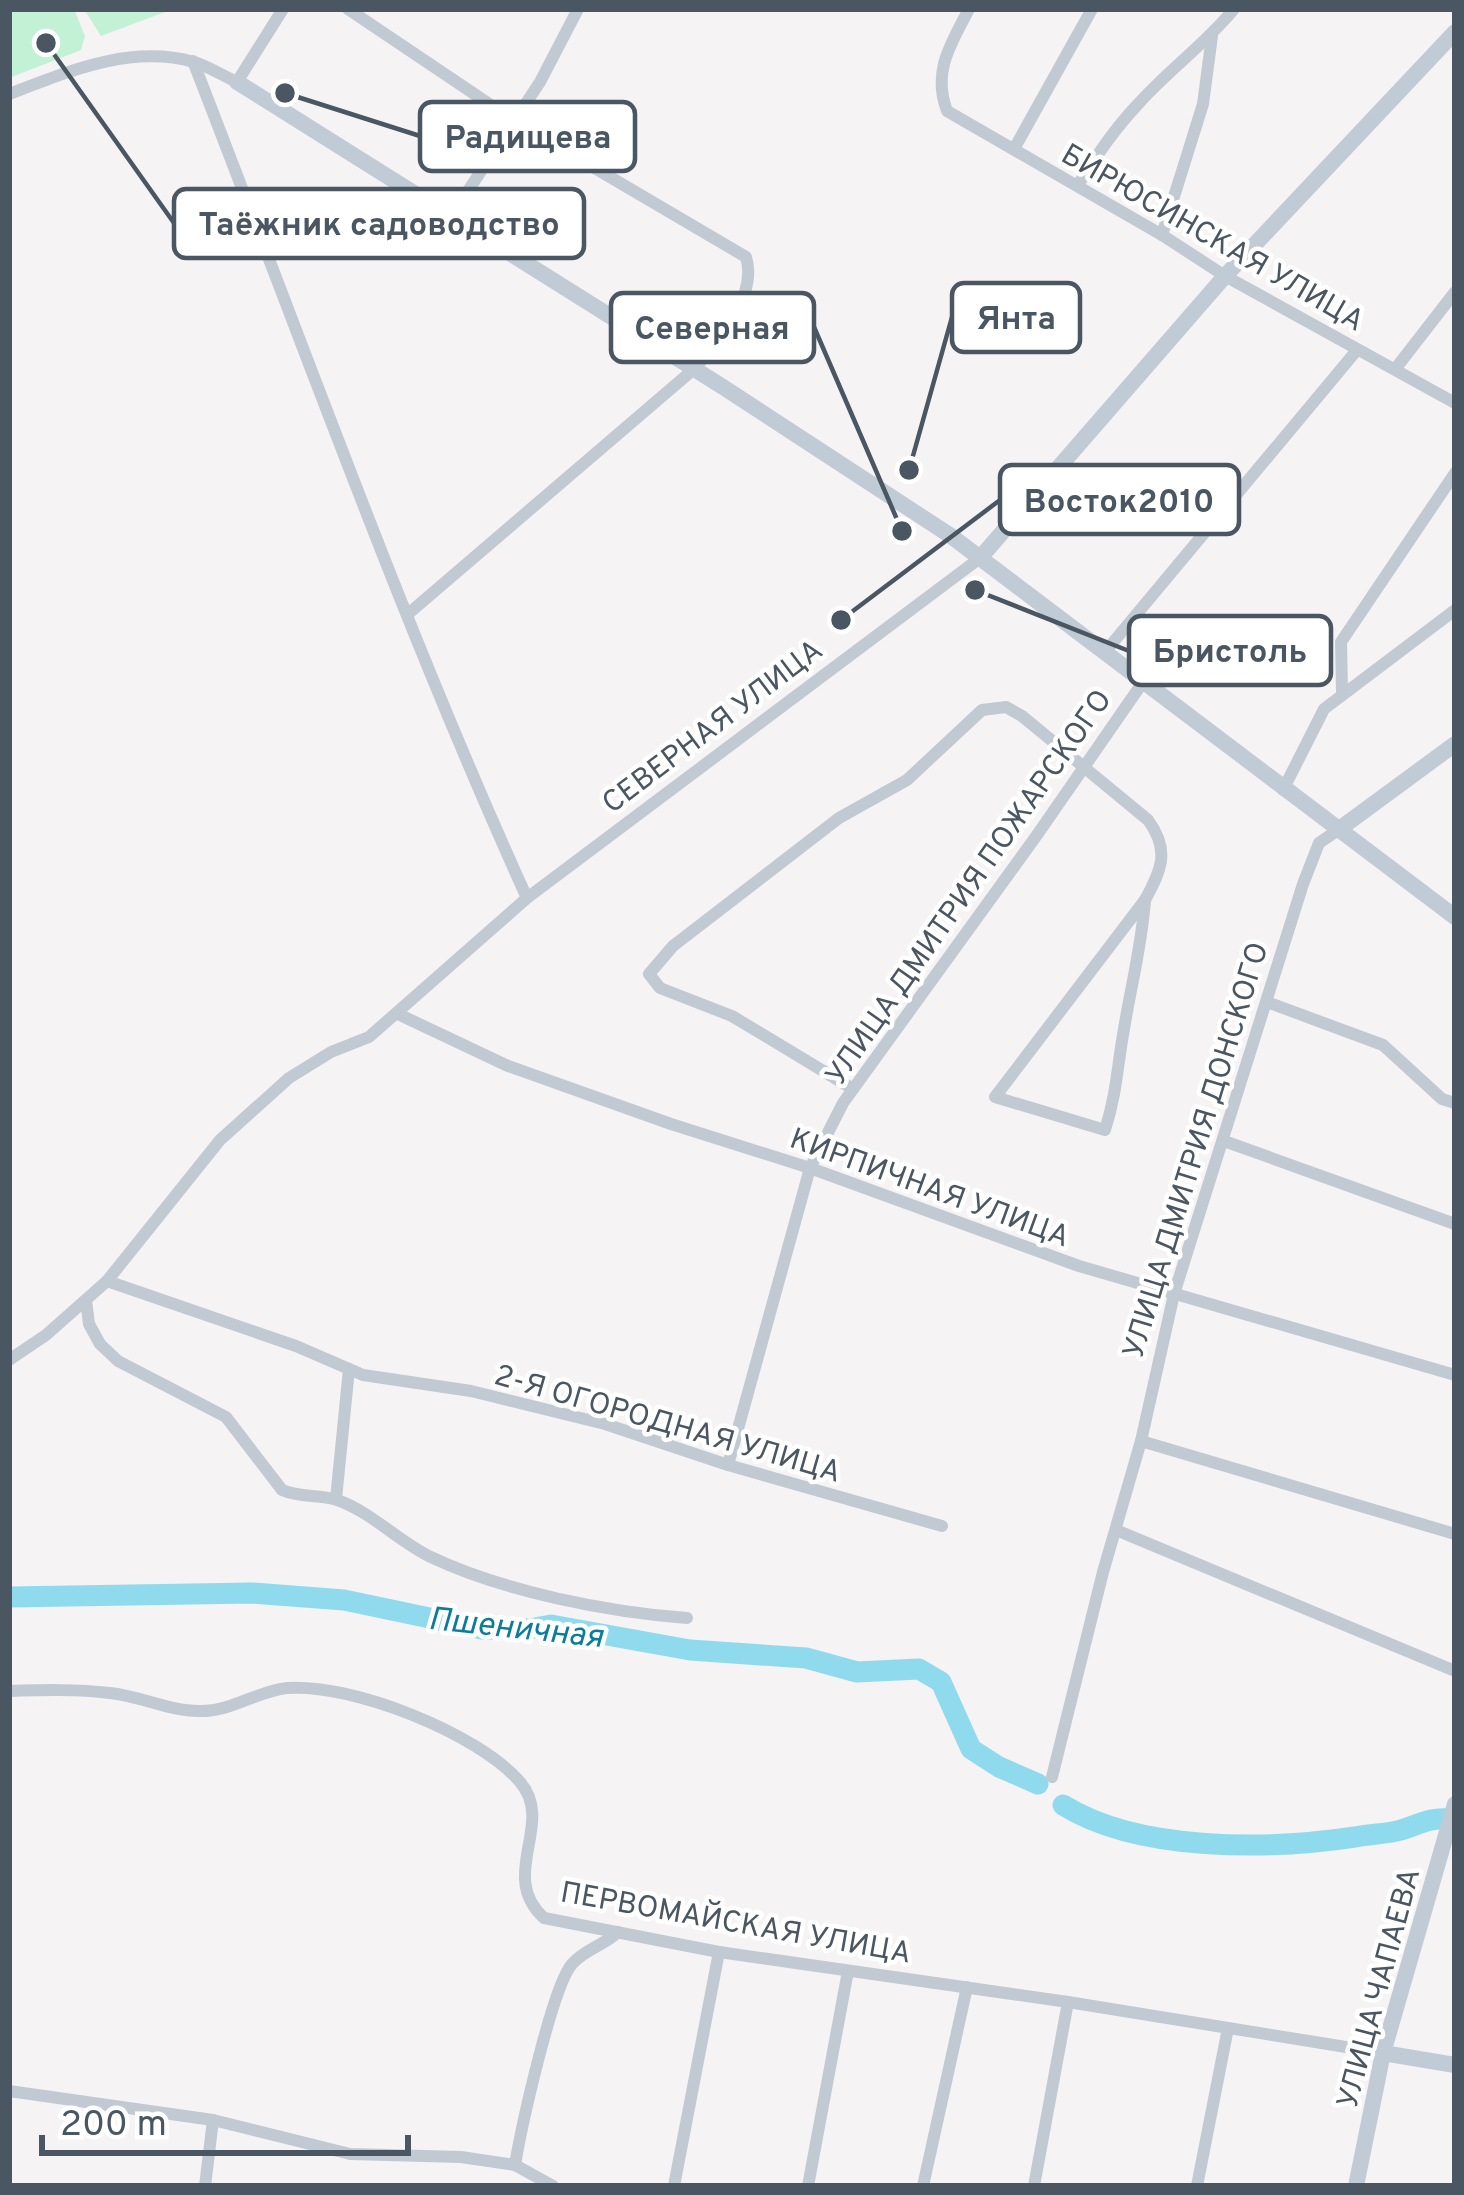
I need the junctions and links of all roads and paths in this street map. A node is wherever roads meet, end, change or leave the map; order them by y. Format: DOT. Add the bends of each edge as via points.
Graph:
graph roads {
  1 [pos="283,9"];
  2 [pos="348,9"];
  3 [pos="578,9"];
  4 [pos="970,9"];
  5 [pos="1092,9"];
  6 [pos="1236,10"];
  7 [pos="1455,32"];
  8 [pos="1212,36"];
  9 [pos="193,62"];
  10 [pos="237,82"];
  11 [pos="9,94"];
  12 [pos="513,120"];
  13 [pos="1014,149"];
  14 [pos="1078,185"];
  15 [pos="452,215"];
  16 [pos="1162,235"];
  17 [pos="1225,276"];
  18 [pos="1455,292"];
  19 [pos="1357,350"];
  20 [pos="1396,368"];
  21 [pos="694,369"];
  22 [pos="1455,403"];
  23 [pos="1455,473"];
  24 [pos="980,558"];
  25 [pos="1455,610"];
  26 [pos="408,614"];
  27 [pos="1105,652"];
  28 [pos="1143,682"];
  29 [pos="1342,692"];
  30 [pos="1455,744"];
  31 [pos="1084,767"];
  32 [pos="1283,790"];
  33 [pos="1338,830"];
  34 [pos="527,898"];
  35 [pos="1145,900"];
  36 [pos="1455,917"];
  37 [pos="1268,1002"];
  38 [pos="398,1014"];
  39 [pos="853,1089"];
  40 [pos="1455,1103"];
  41 [pos="1224,1141"];
  42 [pos="810,1168"];
  43 [pos="1455,1224"];
  44 [pos="107,1281"];
  45 [pos="1174,1294"];
  46 [pos="86,1300"];
  47 [pos="9,1360"];
  48 [pos="349,1369"];
  49 [pos="1455,1375"];
  50 [pos="1141,1441"];
  51 [pos="728,1465"];
  52 [pos="336,1499"];
  53 [pos="943,1526"];
  54 [pos="1116,1530"];
  55 [pos="1455,1534"];
  56 [pos="687,1618"];
  57 [pos="1455,1670"];
  58 [pos="9,1691"];
  59 [pos="1052,1777"];
  60 [pos="1454,1806"];
  61 [pos="618,1932"];
  62 [pos="719,1952"];
  63 [pos="848,1972"];
  64 [pos="967,1987"];
  65 [pos="1068,2002"];
  66 [pos="1228,2028"];
  67 [pos="1383,2053"];
  68 [pos="1455,2065"];
  69 [pos="9,2091"];
  70 [pos="213,2120"];
  71 [pos="515,2164"];
  72 [pos="205,2186"];
  73 [pos="553,2186"];
  74 [pos="674,2186"];
  75 [pos="808,2186"];
  76 [pos="923,2186"];
  77 [pos="1034,2186"];
  78 [pos="1197,2186"];
  79 [pos="1356,2186"];
  1 -- 10 [label="street"];
  2 -- 12 [label="street"];
  3 -- 12 [label="street"];
  4 -- 13 [label="street, БИРЮСИНСКАЯ УЛИЦА" via="940,71 940,94 947,111"];
  5 -- 13 [label="street"];
  6 -- 8 [label="street"];
  7 -- 17 [label="main road, СЕВЕРНАЯ УЛИЦА"];
  8 -- 14 [label="street" via="1109,135"];
  8 -- 16 [label="street" via="1203,104"];
  9 -- 10 [label="street"];
  9 -- 11 [label="street" via="93,63"];
  9 -- 26 [label="street"];
  10 -- 15 [label="main road"];
  12 -- 15 [label="street"];
  12 -- 21 [label="street" via="746,257 746,287 716,346"];
  13 -- 14 [label="street, БИРЮСИНСКАЯ УЛИЦА"];
  14 -- 16 [label="street, БИРЮСИНСКАЯ УЛИЦА"];
  15 -- 21 [label="main road"];
  16 -- 17 [label="street, БИРЮСИНСКАЯ УЛИЦА"];
  17 -- 19 [label="street, БИРЮСИНСКАЯ УЛИЦА"];
  17 -- 24 [label="main road, СЕВЕРНАЯ УЛИЦА"];
  18 -- 20 [label="street"];
  19 -- 20 [label="street, БИРЮСИНСКАЯ УЛИЦА"];
  19 -- 27 [label="street"];
  20 -- 22 [label="street, БИРЮСИНСКАЯ УЛИЦА"];
  21 -- 24 [label="main road"];
  21 -- 26 [label="street"];
  23 -- 29 [label="street" via="1341,642"];
  24 -- 27 [label="main road"];
  24 -- 34 [label="street, СЕВЕРНАЯ УЛИЦА"];
  25 -- 29 [label="street"];
  26 -- 34 [label="street"];
  27 -- 28 [label="main road"];
  28 -- 31 [label="street, УЛИЦА ДМИТРИЯ ПОЖАРСКОГО"];
  28 -- 32 [label="main road"];
  29 -- 32 [label="street" via="1310,730"];
  30 -- 33 [label="main road, УЛИЦА ДМИТРИЯ ДОНСКОГО"];
  31 -- 35 [label="street" via="1162,839"];
  31 -- 39 [label="street, УЛИЦА ДМИТРИЯ ПОЖАРСКОГО"];
  31 -- 39 [label="street" via="1006,706 982,710 907,780 839,818 649,974 660,988 732,1016"];
  32 -- 33 [label="main road"];
  33 -- 36 [label="main road"];
  33 -- 37 [label="street, УЛИЦА ДМИТРИЯ ДОНСКОГО" via="1318,843"];
  34 -- 38 [label="street, СЕВЕРНАЯ УЛИЦА"];
  35 -- 35 [label="street" via="1105,1130 994,1097"];
  37 -- 40 [label="street" via="1383,1045"];
  37 -- 41 [label="street, УЛИЦА ДМИТРИЯ ДОНСКОГО"];
  38 -- 42 [label="street, КИРПИЧНАЯ УЛИЦА" via="508,1066"];
  38 -- 44 [label="street, СЕВЕРНАЯ УЛИЦА" via="289,1078 220,1139"];
  39 -- 42 [label="street, УЛИЦА ДМИТРИЯ ПОЖАРСКОГО"];
  41 -- 43 [label="street"];
  41 -- 45 [label="street, УЛИЦА ДМИТРИЯ ДОНСКОГО"];
  42 -- 45 [label="street, КИРПИЧНАЯ УЛИЦА"];
  42 -- 51 [label="street, УЛИЦА ДМИТРИЯ ПОЖАРСКОГО"];
  44 -- 46 [label="street, СЕВЕРНАЯ УЛИЦА"];
  44 -- 48 [label="street, 2-Я ОГОРОДНАЯ УЛИЦА"];
  45 -- 49 [label="street, КИРПИЧНАЯ УЛИЦА"];
  45 -- 50 [label="street, УЛИЦА ДМИТРИЯ ДОНСКОГО"];
  46 -- 47 [label="street, СЕВЕРНАЯ УЛИЦА"];
  46 -- 52 [label="street" via="88,1324 118,1361 226,1417 282,1490"];
  48 -- 51 [label="street, 2-Я ОГОРОДНАЯ УЛИЦА" via="582,1418"];
  48 -- 52 [label="street"];
  50 -- 54 [label="street, УЛИЦА ДМИТРИЯ ДОНСКОГО"];
  50 -- 55 [label="street"];
  51 -- 53 [label="street, 2-Я ОГОРОДНАЯ УЛИЦА"];
  52 -- 56 [label="street" via="454,1567 598,1606"];
  54 -- 57 [label="street"];
  54 -- 59 [label="street, УЛИЦА ДМИТРИЯ ДОНСКОГО"];
  58 -- 61 [label="street, ПЕРВОМАЙСКАЯ УЛИЦА" via="112,1693 196,1712 278,1689 316,1688 404,1714 472,1746 522,1784 533,1813 523,1882 528,1902 544,1918"];
  60 -- 67 [label="main road, УЛИЦА ЧАПАЕВА"];
  61 -- 62 [label="street, ПЕРВОМАЙСКАЯ УЛИЦА"];
  61 -- 71 [label="street" via="588,1948 564,1975"];
  62 -- 63 [label="street, ПЕРВОМАЙСКАЯ УЛИЦА"];
  62 -- 74 [label="street"];
  63 -- 64 [label="street, ПЕРВОМАЙСКАЯ УЛИЦА"];
  63 -- 75 [label="street"];
  64 -- 65 [label="street, ПЕРВОМАЙСКАЯ УЛИЦА"];
  64 -- 76 [label="street"];
  65 -- 66 [label="street, ПЕРВОМАЙСКАЯ УЛИЦА"];
  65 -- 77 [label="street"];
  66 -- 67 [label="street, ПЕРВОМАЙСКАЯ УЛИЦА"];
  66 -- 78 [label="street"];
  67 -- 68 [label="main road, ПЕРВОМАЙСКАЯ УЛИЦА"];
  67 -- 79 [label="main road, УЛИЦА ЧАПАЕВА"];
  69 -- 70 [label="street"];
  70 -- 71 [label="street" via="350,2154"];
  70 -- 72 [label="street"];
  71 -- 73 [label="street"];
}
